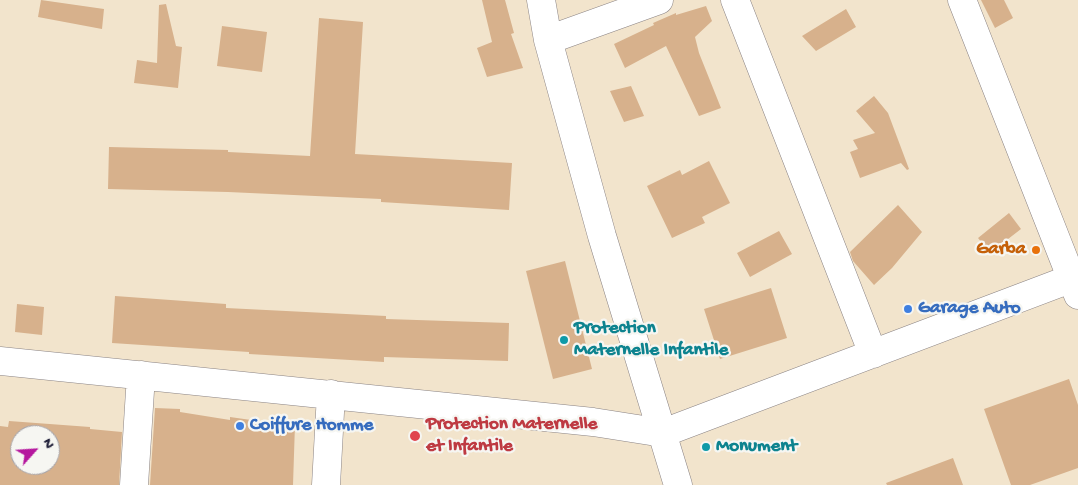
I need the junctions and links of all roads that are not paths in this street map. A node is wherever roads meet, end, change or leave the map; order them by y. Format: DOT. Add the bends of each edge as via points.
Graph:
graph roads {
  1 [pos="541,0"];
  2 [pos="659,0"];
  3 [pos="735,0"];
  4 [pos="962,0"];
  5 [pos="548,40"];
  6 [pos="1076,283"];
  7 [pos="872,354"];
  8 [pos="3,355"];
  9 [pos="141,374"];
  10 [pos="330,394"];
  11 [pos="663,433"];
  12 [pos="134,485"];
  13 [pos="326,485"];
  14 [pos="678,485"];
  1 -- 5 [label="street"];
  2 -- 5 [label="street"];
  3 -- 7 [label="street"];
  4 -- 6 [label="street"];
  5 -- 11 [label="street" via="602,236"];
  6 -- 7 [label="street"];
  7 -- 11 [label="street"];
  8 -- 9 [label="street"];
  9 -- 10 [label="street"];
  9 -- 12 [label="street"];
  10 -- 11 [label="street" via="593,422"];
  10 -- 13 [label="street"];
  11 -- 14 [label="street"];
}
